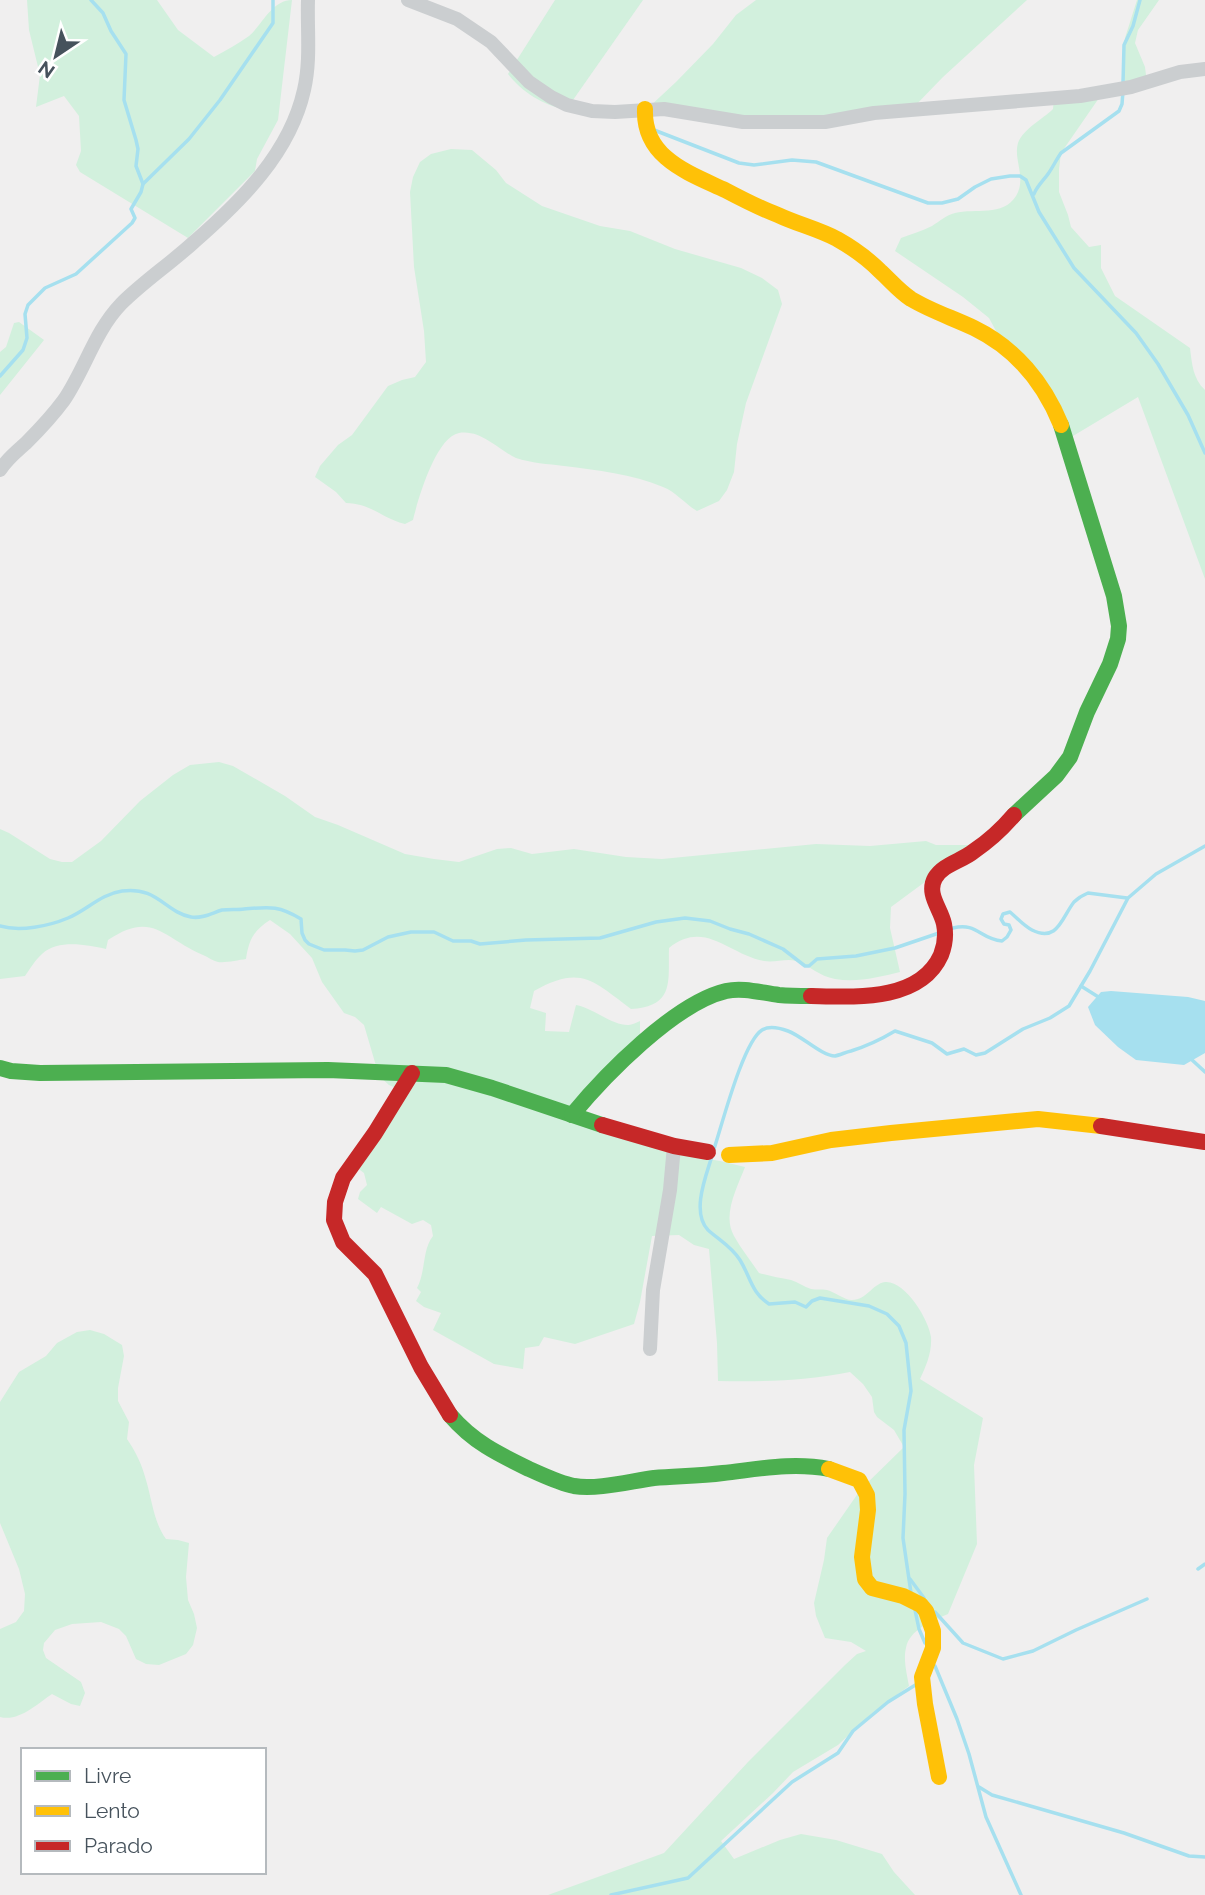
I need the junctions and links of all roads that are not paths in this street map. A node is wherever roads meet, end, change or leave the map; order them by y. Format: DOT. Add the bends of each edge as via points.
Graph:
graph roads {
  1 [pos="308,0"];
  2 [pos="408,0"];
  3 [pos="1205,69"];
  4 [pos="645,109"];
  5 [pos="2,465"];
  6 [pos="0,1068"];
  7 [pos="412,1073"];
  8 [pos="572,1115"];
  9 [pos="1205,1142"];
  10 [pos="674,1146"];
  11 [pos="708,1152"];
  12 [pos="729,1154"];
  13 [pos="650,1349"];
  14 [pos="939,1777"];
  1 -- 5 [label="street" via="309,60 304,90 280,148 231,208 111,316 63,402"];
  2 -- 4 [label="street" via="457,19 491,42 529,82 567,105 592,111"];
  3 -- 4 [label="street" via="1080,96 874,113 825,122 743,122"];
  4 -- 8 [label="street" via="646,127 673,164 838,240 915,301 1008,348 1051,400 1070,449 1119,626 1110,665 1083,718 1068,762 997,833 938,874 933,895 946,938 931,972 917,983 886,994 781,995 735,990 713,995 664,1025"];
  6 -- 7 [label="street" via="40,1073"];
  7 -- 8 [label="street" via="461,1078"];
  7 -- 14 [label="street" via="343,1178 334,1220 343,1242 375,1274 451,1417 495,1453 575,1486 784,1465 815,1466 859,1480 867,1495 862,1557 867,1584 914,1601 926,1611 933,1631 933,1647 922,1677"];
  8 -- 10 [label="street"];
  9 -- 12 [label="street" via="1038,1119 831,1140 772,1153"];
  10 -- 11 [label="street"];
  10 -- 13 [label="street" via="653,1290"];
  11 -- 12 [label="street"];
}
